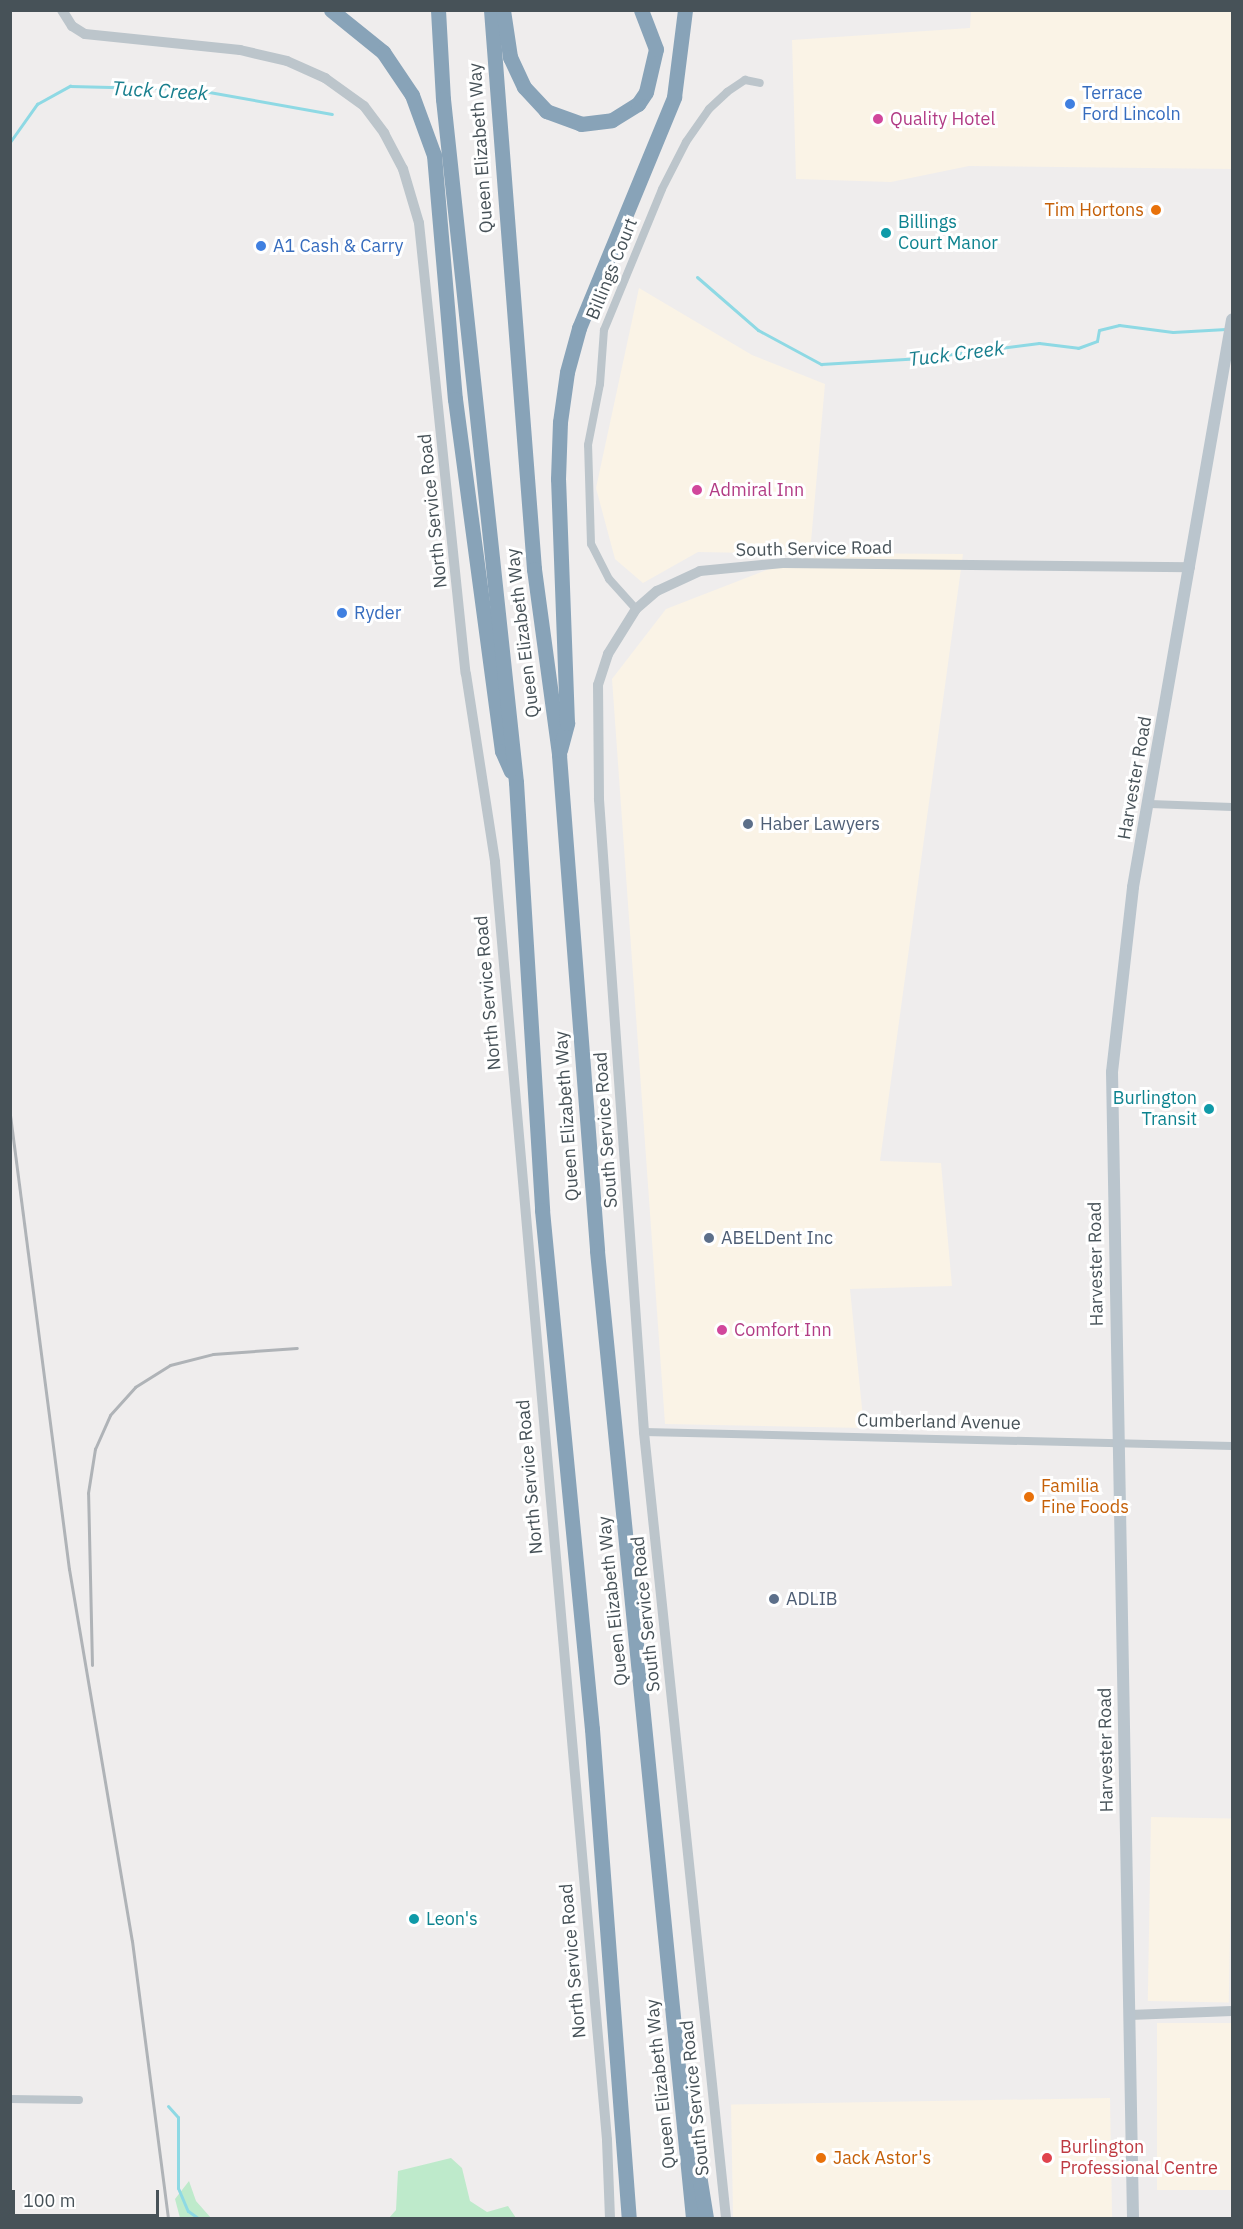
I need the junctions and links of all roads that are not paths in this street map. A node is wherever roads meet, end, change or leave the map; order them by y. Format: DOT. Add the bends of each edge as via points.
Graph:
graph roads {
  1 [pos="62,10"];
  2 [pos="331,10"];
  3 [pos="437,10"];
  4 [pos="491,10"];
  5 [pos="503,10"];
  6 [pos="641,10"];
  7 [pos="685,10"];
  8 [pos="760,83"];
  9 [pos="1233,320"];
  10 [pos="1190,567"];
  11 [pos="636,609"];
  12 [pos="558,755"];
  13 [pos="516,782"];
  14 [pos="1150,804"];
  15 [pos="1233,807"];
  16 [pos="644,1432"];
  17 [pos="1117,1443"];
  18 [pos="1233,1446"];
  19 [pos="1233,2011"];
  20 [pos="1130,2015"];
  21 [pos="10,2099"];
  22 [pos="79,2100"];
  23 [pos="684,2118"];
  24 [pos="610,2218"];
  25 [pos="630,2218"];
  26 [pos="693,2218"];
  27 [pos="706,2218"];
  28 [pos="726,2218"];
  29 [pos="1133,2218"];
  1 -- 24 [label="street, North Service Road" via="72,26 85,34 240,50 287,61 325,78 364,106 384,133 403,169 419,223 466,674 495,862 607,2140"];
  2 -- 13 [label="highway" via="364,34 387,58 412,95 434,155 455,399 502,751"];
  3 -- 13 [label="highway, Queen Elizabeth Way" via="443,99"];
  4 -- 12 [label="highway, Queen Elizabeth Way" via="534,569"];
  5 -- 6 [label="highway" via="510,57 524,87 546,111 581,124 612,120 638,104 646,92 656,49"];
  7 -- 12 [label="highway" via="674,97 596,285 567,372 558,479 567,723"];
  8 -- 11 [label="street, Billings Court" via="745,80 727,92 709,109 686,142 662,189 604,330 600,384 588,445 591,543 609,579"];
  9 -- 10 [label="main road, Harvester Road"];
  10 -- 11 [label="street, South Service Road" via="752,565 700,571 657,591"];
  10 -- 14 [label="main road, Harvester Road"];
  11 -- 16 [label="street, South Service Road" via="603,667 598,685 596,741"];
  12 -- 23 [label="highway, Queen Elizabeth Way" via="597,1251"];
  13 -- 25 [label="highway, Queen Elizabeth Way" via="542,1210 591,1729"];
  14 -- 15 [label="street"];
  14 -- 17 [label="main road, Harvester Road" via="1133,887 1112,1072"];
  16 -- 17 [label="street, Cumberland Avenue"];
  16 -- 28 [label="street, South Service Road"];
  17 -- 18 [label="street, Cumberland Avenue"];
  17 -- 20 [label="main road, Harvester Road"];
  19 -- 20 [label="street"];
  20 -- 29 [label="main road, Harvester Road"];
  21 -- 22 [label="street"];
  23 -- 26 [label="highway, Queen Elizabeth Way"];
  23 -- 27 [label="highway" via="698,2158"];
}
